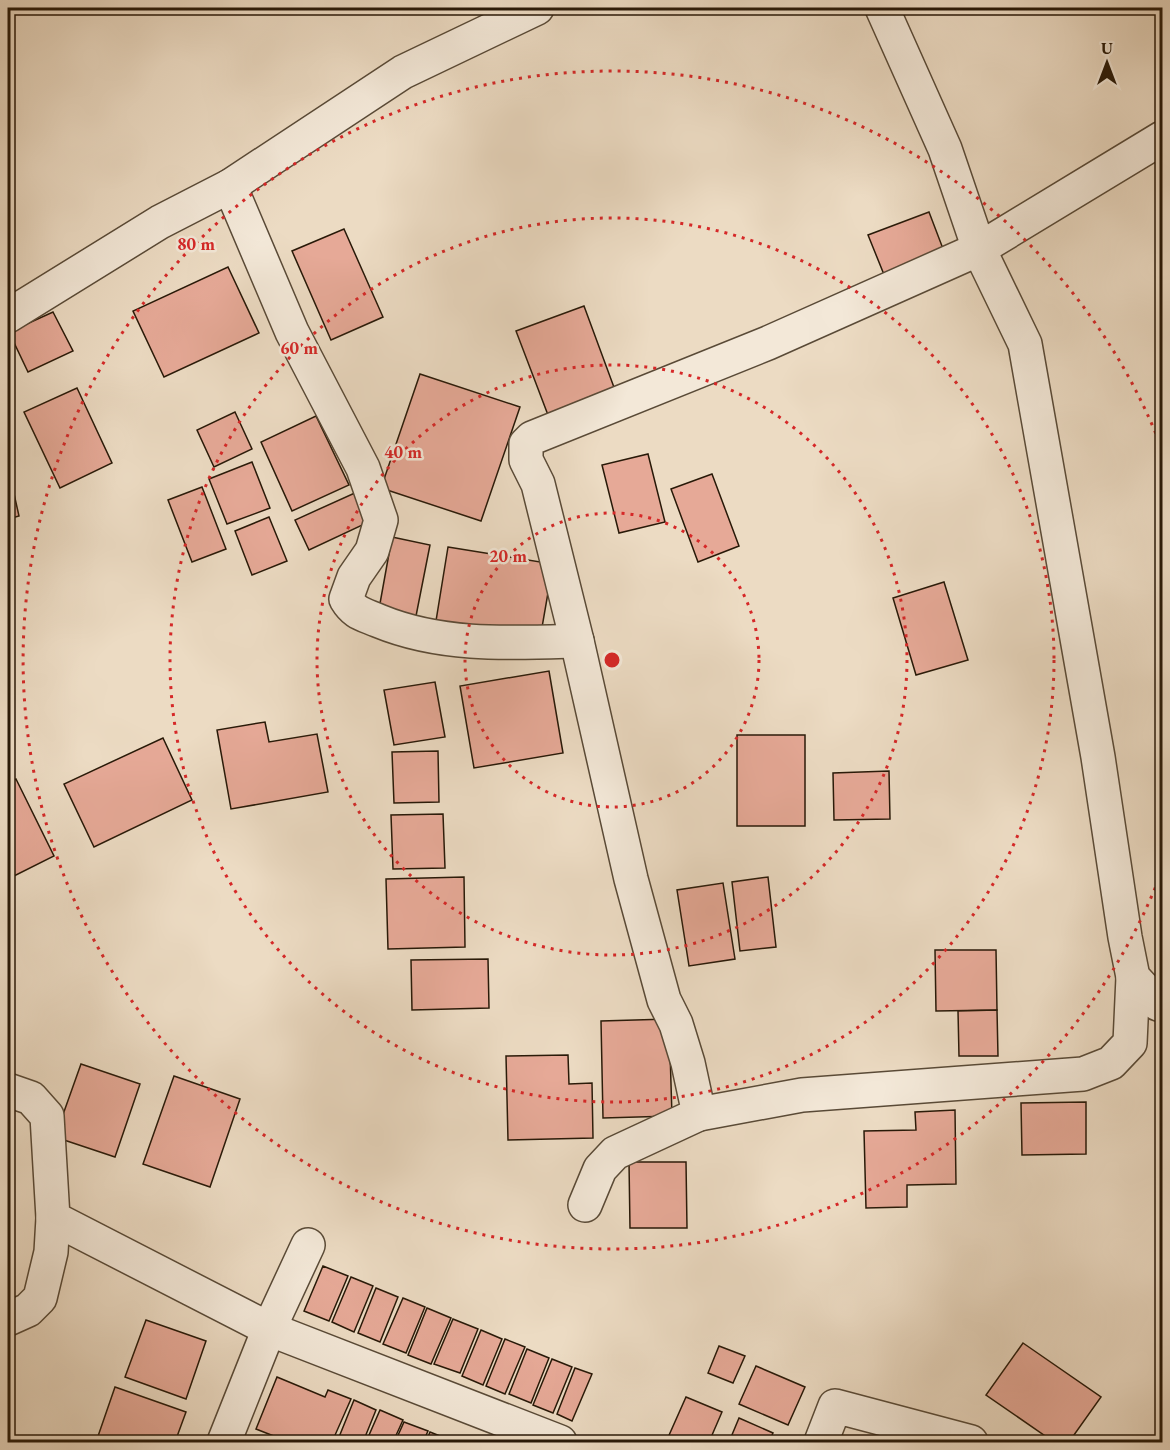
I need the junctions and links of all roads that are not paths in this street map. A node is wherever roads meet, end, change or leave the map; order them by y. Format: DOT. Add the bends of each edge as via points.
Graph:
graph roads {
  1 [pos="537,8"];
  2 [pos="882,8"];
  3 [pos="1162,138"];
  4 [pos="230,186"];
  5 [pos="979,249"];
  6 [pos="8,316"];
  7 [pos="577,641"];
  8 [pos="1133,976"];
  9 [pos="1162,1005"];
  10 [pos="8,1090"];
  11 [pos="699,1114"];
  12 [pos="585,1205"];
  13 [pos="54,1218"];
  14 [pos="308,1245"];
  15 [pos="8,1319"];
  16 [pos="269,1329"];
  17 [pos="224,1443"];
  18 [pos="560,1443"];
  19 [pos="821,1443"];
  20 [pos="971,1443"];
  1 -- 4 [label="street" via="403,72"];
  2 -- 5 [label="street" via="945,149"];
  3 -- 5 [label="street"];
  4 -- 6 [label="street" via="159,222"];
  4 -- 7 [label="street" via="292,332 363,468 381,520 372,551 354,577 346,598 353,610 394,627 450,639 513,643"];
  5 -- 7 [label="street" via="768,343 532,438 526,444 526,460 538,484"];
  5 -- 8 [label="street" via="1025,344"];
  7 -- 11 [label="street" via="631,879 663,1000 676,1024 688,1063"];
  8 -- 9 [label="street"];
  8 -- 11 [label="street" via="1130,1042 1111,1063 1083,1074 802,1095"];
  10 -- 13 [label="street" via="31,1098 47,1116"];
  11 -- 12 [label="street" via="615,1153 600,1169"];
  13 -- 15 [label="street" via="40,1298 28,1310"];
  13 -- 16 [label="street"];
  14 -- 16 [label="street"];
  16 -- 17 [label="street"];
  16 -- 18 [label="street"];
  19 -- 20 [label="street" via="835,1406"];
}
